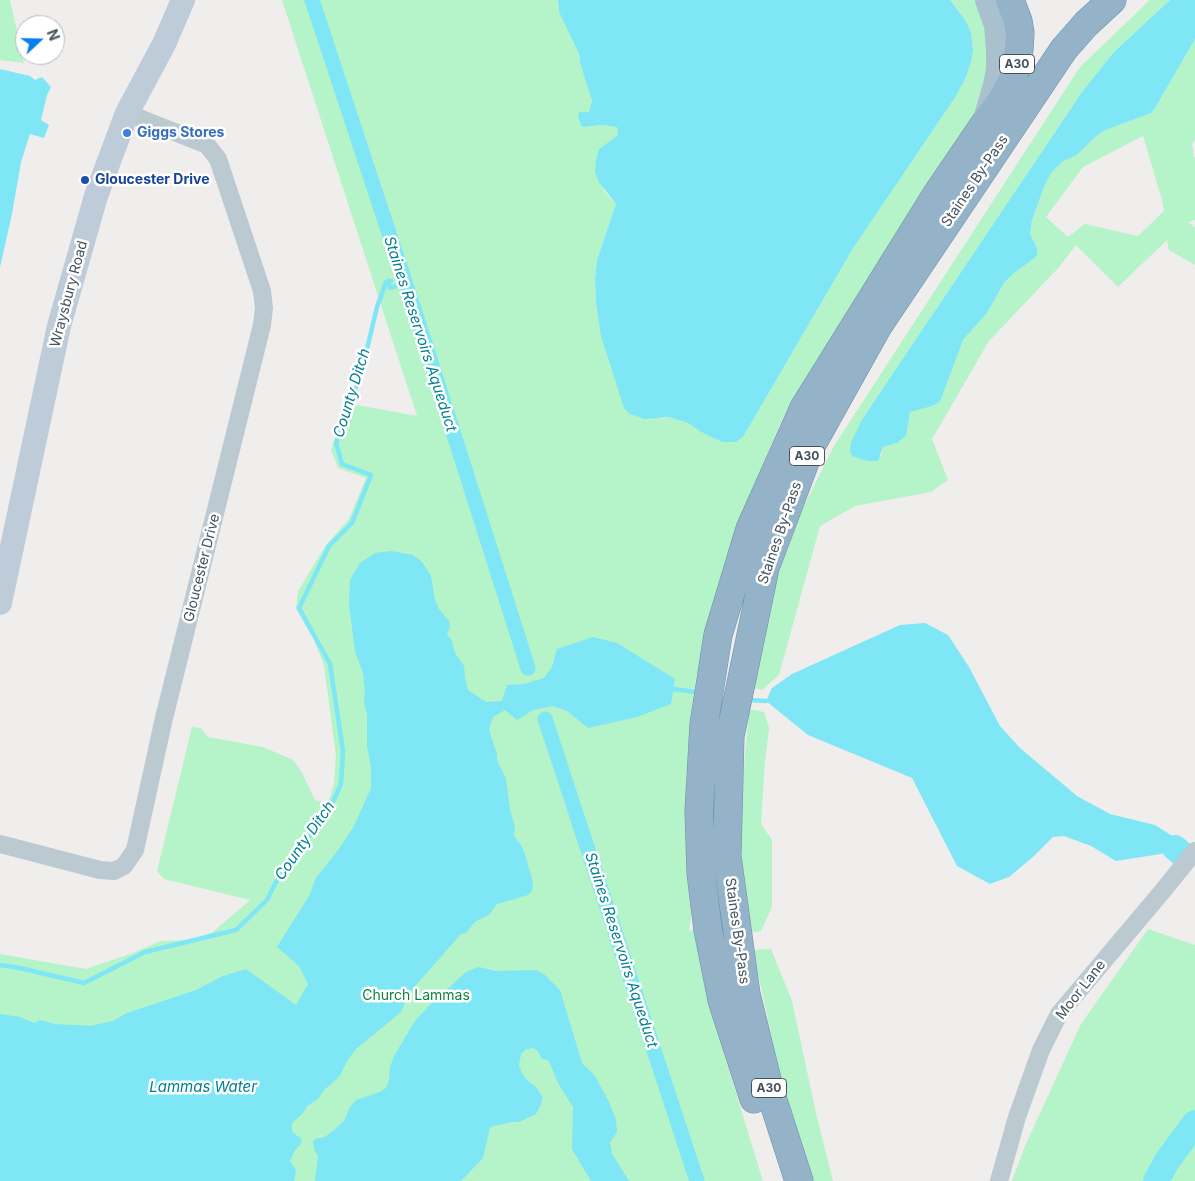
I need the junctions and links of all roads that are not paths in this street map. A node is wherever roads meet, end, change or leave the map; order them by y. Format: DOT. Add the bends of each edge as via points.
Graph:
graph roads {
  1 [pos="183,0"];
  2 [pos="988,0"];
  3 [pos="1010,0"];
  4 [pos="1112,0"];
  5 [pos="127,113"];
  6 [pos="986,122"];
  7 [pos="0,602"];
  8 [pos="0,844"];
  9 [pos="1195,850"];
  10 [pos="780,1181"];
  11 [pos="799,1181"];
  12 [pos="1000,1181"];
  1 -- 5 [label="main road, Wraysbury Road" via="164,44"];
  2 -- 6 [label="main road, A30" via="997,25 999,50 996,85"];
  3 -- 6 [label="highway, Staines By-Pass / A30" via="1020,33 1016,66 1013,80"];
  4 -- 11 [label="highway, Staines By-Pass / A30" via="1064,49 878,326 811,446 765,568 730,736 727,856 746,994 768,1088"];
  5 -- 7 [label="main road, Wraysbury Road" via="96,196 59,326"];
  5 -- 8 [label="street, Gloucester Drive" via="207,145 218,159 262,291 262,325 164,718 135,850 124,866 114,871"];
  6 -- 10 [label="highway, Staines By-Pass / A30" via="937,194 804,408 750,529 718,635 704,724 699,810 701,873 722,1000"];
  9 -- 12 [label="street, Moor Lane" via="1059,1014 1038,1058 1017,1117"];
}
